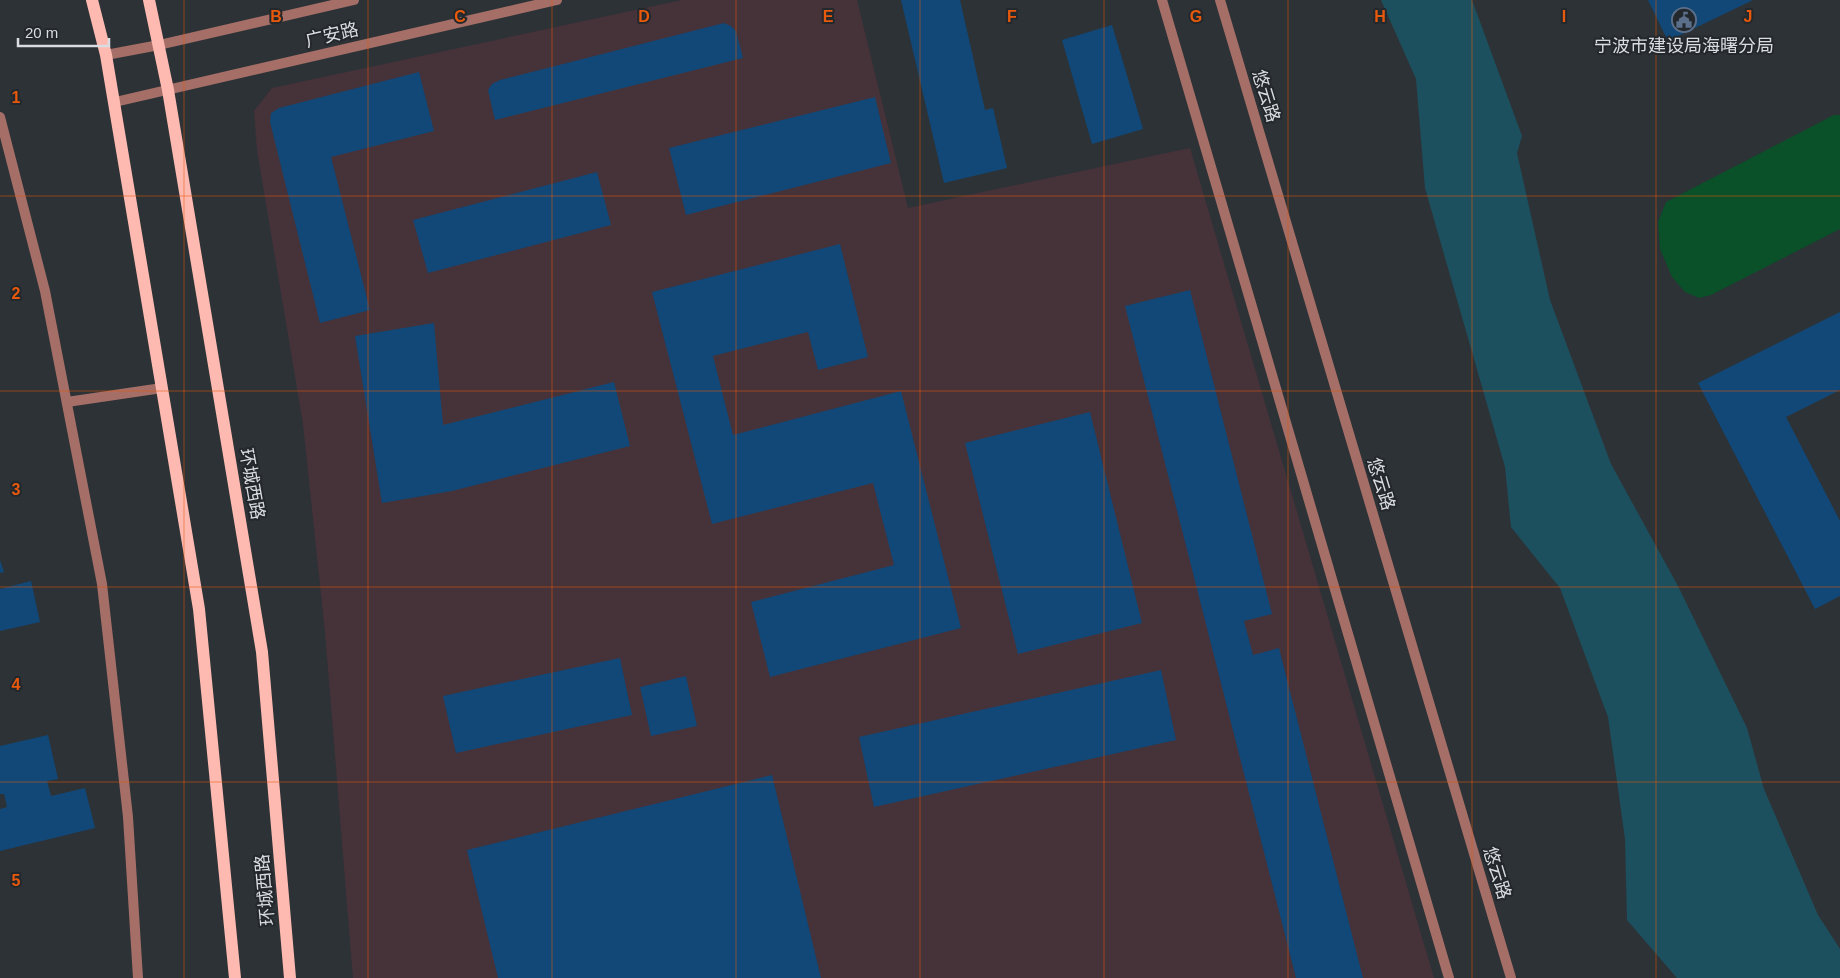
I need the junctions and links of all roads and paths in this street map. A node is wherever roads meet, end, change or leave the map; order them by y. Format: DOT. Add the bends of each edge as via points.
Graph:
graph roads {
  1 [pos="92,0"];
  2 [pos="149,0"];
  3 [pos="354,0"];
  4 [pos="557,0"];
  5 [pos="1162,0"];
  6 [pos="1220,0"];
  7 [pos="159,45"];
  8 [pos="106,55"];
  9 [pos="168,90"];
  10 [pos="115,102"];
  11 [pos="0,117"];
  12 [pos="162,388"];
  13 [pos="67,402"];
  14 [pos="138,978"];
  15 [pos="235,978"];
  16 [pos="290,978"];
  17 [pos="1449,978"];
  18 [pos="1511,978"];
  1 -- 8 [label="main road"];
  2 -- 7 [label="main road, 环城西路"];
  3 -- 7 [label="street, 广安路"];
  4 -- 9 [label="street, 广安路"];
  5 -- 17 [label="street"];
  6 -- 18 [label="street, 悠云路"];
  7 -- 8 [label="street, 广安路"];
  7 -- 9 [label="main road, 环城西路"];
  8 -- 10 [label="main road"];
  9 -- 10 [label="street, 广安路"];
  9 -- 16 [label="main road, 环城西路" via="262,652"];
  10 -- 12 [label="main road"];
  11 -- 13 [label="street" via="45,291"];
  12 -- 13 [label="street"];
  12 -- 15 [label="main road" via="198,610"];
  13 -- 14 [label="street" via="102,584 128,817"];
}
